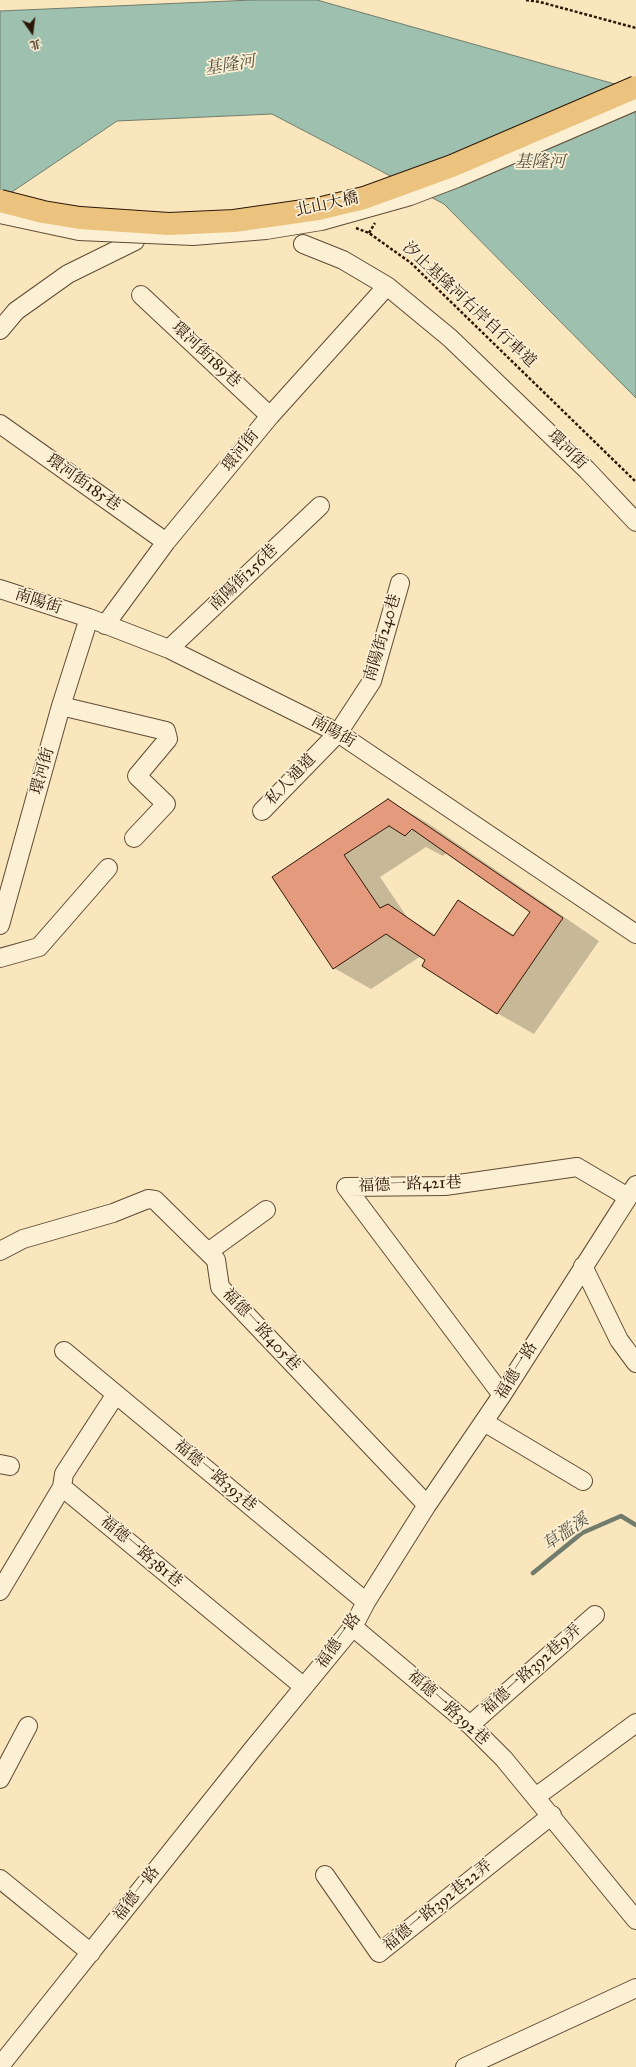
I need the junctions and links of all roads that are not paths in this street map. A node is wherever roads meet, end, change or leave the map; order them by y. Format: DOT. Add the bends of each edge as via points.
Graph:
graph roads {
  1 [pos="636,87"];
  2 [pos="636,102"];
  3 [pos="0,201"];
  4 [pos="0,214"];
  5 [pos="135,240"];
  6 [pos="303,244"];
  7 [pos="387,286"];
  8 [pos="141,295"];
  9 [pos="0,330"];
  10 [pos="270,416"];
  11 [pos="0,424"];
  12 [pos="320,506"];
  13 [pos="636,522"];
  14 [pos="166,542"];
  15 [pos="400,583"];
  16 [pos="0,589"];
  17 [pos="97,622"];
  18 [pos="168,650"];
  19 [pos="61,706"];
  20 [pos="338,733"];
  21 [pos="262,811"];
  22 [pos="134,838"];
  23 [pos="108,868"];
  24 [pos="0,925"];
  25 [pos="636,934"];
  26 [pos="0,958"];
  27 [pos="632,1191"];
  28 [pos="266,1210"];
  29 [pos="0,1251"];
  30 [pos="208,1252"];
  31 [pos="583,1266"];
  32 [pos="64,1351"];
  33 [pos="636,1363"];
  34 [pos="116,1394"];
  35 [pos="502,1395"];
  36 [pos="484,1422"];
  37 [pos="583,1481"];
  38 [pos="62,1487"];
  39 [pos="427,1505"];
  40 [pos="0,1591"];
  41 [pos="366,1602"];
  42 [pos="595,1615"];
  43 [pos="353,1627"];
  44 [pos="304,1687"];
  45 [pos="636,1723"];
  46 [pos="470,1725"];
  47 [pos="28,1726"];
  48 [pos="0,1779"];
  49 [pos="537,1796"];
  50 [pos="552,1815"];
  51 [pos="325,1875"];
  52 [pos="0,1879"];
  53 [pos="636,1920"];
  54 [pos="90,1953"];
  55 [pos="636,1988"];
  56 [pos="0,2066"];
  57 [pos="465,2067"];
  1 -- 3 [label="main road, 北山大橋, bridge" via="452,166 364,198 318,209 234,221 169,224 80,218"];
  2 -- 4 [label="street, 北山大橋, bridge" via="410,196 321,221 266,230 192,236 79,231"];
  5 -- 9 [label="street" via="68,274 16,311"];
  6 -- 7 [label="street, 環河街" via="343,260"];
  7 -- 10 [label="street, 環河街"];
  7 -- 13 [label="street, 環河街" via="450,338 537,420"];
  8 -- 10 [label="street, 環河街189巷"];
  10 -- 14 [label="street, 環河街"];
  11 -- 14 [label="street, 環河街185巷"];
  12 -- 18 [label="street, 南陽街256巷"];
  14 -- 17 [label="street, 環河街"];
  15 -- 20 [label="street, 南陽街240巷" via="372,681"];
  16 -- 17 [label="street, 南陽街"];
  17 -- 18 [label="street, 南陽街"];
  17 -- 19 [label="street, 環河街"];
  18 -- 20 [label="street, 南陽街"];
  19 -- 22 [label="street" via="166,731 168,739 137,776 166,804"];
  19 -- 24 [label="street, 環河街"];
  20 -- 21 [label="street, 私人通道"];
  20 -- 25 [label="street, 南陽街"];
  23 -- 26 [label="street" via="39,947"];
  27 -- 31 [label="street, 福德一路"];
  27 -- 35 [label="street, 福德一路421巷" via="577,1167 445,1186 346,1187"];
  28 -- 30 [label="street"];
  29 -- 30 [label="street, 福德一路405巷" via="24,1239 113,1213 148,1198 155,1200"];
  30 -- 39 [label="street, 福德一路405巷" via="216,1260 220,1287"];
  31 -- 33 [label="street" via="619,1340"];
  31 -- 35 [label="street, 福德一路"];
  32 -- 34 [label="street, 福德一路393巷"];
  34 -- 38 [label="street" via="64,1474"];
  34 -- 41 [label="street, 福德一路393巷"];
  35 -- 36 [label="street, 福德一路"];
  36 -- 37 [label="street"];
  36 -- 39 [label="street, 福德一路"];
  38 -- 40 [label="street"];
  38 -- 44 [label="street, 福德一路381巷"];
  39 -- 41 [label="street, 福德一路"];
  41 -- 43 [label="street, 福德一路"];
  42 -- 46 [label="street, 福德一路392巷9弄"];
  43 -- 44 [label="street, 福德一路"];
  43 -- 46 [label="street, 福德一路392巷"];
  44 -- 54 [label="street, 福德一路"];
  45 -- 49 [label="street"];
  46 -- 49 [label="street, 福德一路392巷"];
  47 -- 48 [label="street"];
  49 -- 50 [label="street, 福德一路392巷"];
  50 -- 51 [label="street, 福德一路392巷22弄" via="379,1953"];
  50 -- 53 [label="street, 福德一路392巷"];
  52 -- 54 [label="street"];
  54 -- 56 [label="street, 福德一路"];
  55 -- 57 [label="street"];
}
